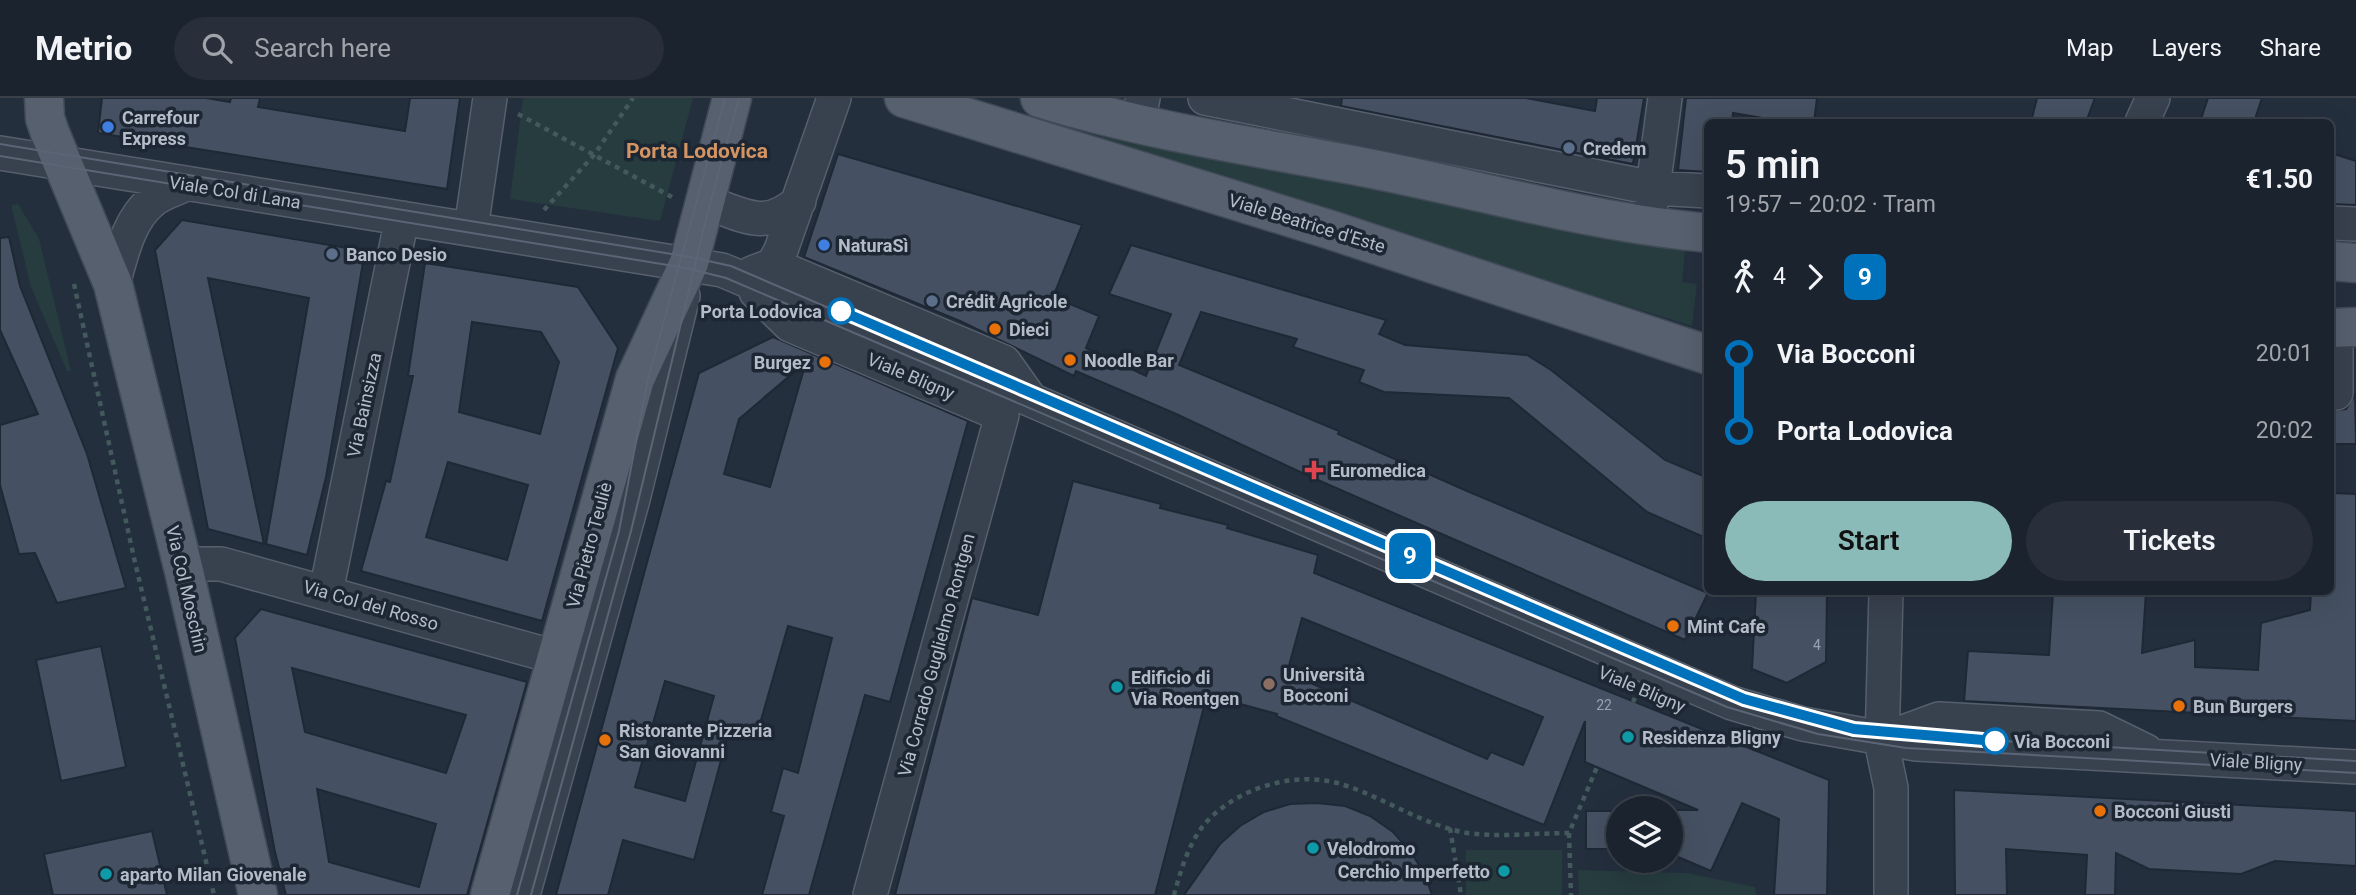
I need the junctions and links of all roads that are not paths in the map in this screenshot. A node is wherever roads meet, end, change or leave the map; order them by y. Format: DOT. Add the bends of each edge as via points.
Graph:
graph roads {
  1 [pos="44,98"];
  2 [pos="732,98"];
  3 [pos="834,98"];
  4 [pos="904,98"];
  5 [pos="1040,98"];
  6 [pos="1205,98"];
  7 [pos="1665,98"];
  8 [pos="501,105"];
  9 [pos="1140,112"];
  10 [pos="1357,113"];
  11 [pos="0,153"];
  12 [pos="64,164"];
  13 [pos="1347,165"];
  14 [pos="186,184"];
  15 [pos="1653,188"];
  16 [pos="1704,191"];
  17 [pos="688,199"];
  18 [pos="799,201"];
  19 [pos="402,218"];
  20 [pos="2334,223"];
  21 [pos="2356,224"];
  22 [pos="1647,228"];
  23 [pos="471,229"];
  24 [pos="1704,233"];
  25 [pos="2334,261"];
  26 [pos="689,263"];
  27 [pos="2356,263"];
  28 [pos="773,265"];
  29 [pos="741,277"];
  30 [pos="113,284"];
  31 [pos="2341,328"];
  32 [pos="1704,354"];
  33 [pos="2336,393"];
  34 [pos="1017,407"];
  35 [pos="184,571"];
  36 [pos="326,592"];
  37 [pos="1886,595"];
  38 [pos="573,662"];
  39 [pos="1882,740"];
  40 [pos="2356,767"];
  41 [pos="258,895"];
  42 [pos="490,895"];
  43 [pos="523,895"];
  44 [pos="870,895"];
  45 [pos="1891,895"];
  1 -- 12 [label="main road, Via Col Moschin" via="45,118"];
  2 -- 17 [label="main road, Via Pietro Teuliè"];
  3 -- 18 [label="street"];
  4 -- 32 [label="main road, Viale Beatrice d'Este" via="1331,230"];
  5 -- 9 [label="main road"];
  6 -- 10 [label="street"];
  7 -- 15 [label="street"];
  8 -- 23 [label="street"];
  9 -- 13 [label="main road"];
  10 -- 13 [label="street"];
  10 -- 15 [label="street"];
  11 -- 12 [label="street, Viale Col di Lana"];
  12 -- 14 [label="street, Viale Col di Lana"];
  12 -- 30 [label="main road, Via Col Moschin"];
  13 -- 22 [label="main road"];
  14 -- 19 [label="street, Viale Col di Lana"];
  14 -- 30 [label="street" via="153,200 140,214 126,240"];
  15 -- 16 [label="street"];
  15 -- 22 [label="street"];
  17 -- 18 [label="street" via="762,220 780,217"];
  17 -- 26 [label="main road, Via Pietro Teuliè"];
  18 -- 28 [label="street"];
  19 -- 23 [label="street, Viale Col di Lana"];
  19 -- 36 [label="street, Via Bainsizza"];
  20 -- 21 [label="street"];
  22 -- 24 [label="main road"];
  23 -- 26 [label="street, Viale Col di Lana"];
  25 -- 27 [label="main road"];
  26 -- 29 [label="street, Viale Bligny"];
  26 -- 38 [label="street" via="677,327"];
  26 -- 38 [label="main road, Via Pietro Teuliè" via="635,379"];
  28 -- 29 [label="street"];
  28 -- 34 [label="street" via="1004,362"];
  29 -- 34 [label="street, Viale Bligny"];
  29 -- 34 [label="street, Viale Bligny" via="790,325"];
  30 -- 35 [label="main road, Via Col Moschin"];
  31 -- 33 [label="street"];
  34 -- 39 [label="street, Viale Bligny" via="1731,703"];
  34 -- 44 [label="street, Via Corrado Guglielmo Rontgen"];
  35 -- 36 [label="street, Via Col del Rosso" via="208,562"];
  35 -- 41 [label="main road, Via Col Moschin"];
  36 -- 38 [label="street, Via Col del Rosso"];
  37 -- 39 [label="street"];
  38 -- 42 [label="main road, Via Pietro Teuliè"];
  38 -- 43 [label="street, Via Pietro Teuliè"];
  39 -- 40 [label="street, Viale Bligny"];
  39 -- 45 [label="street" via="1891,788"];
}
